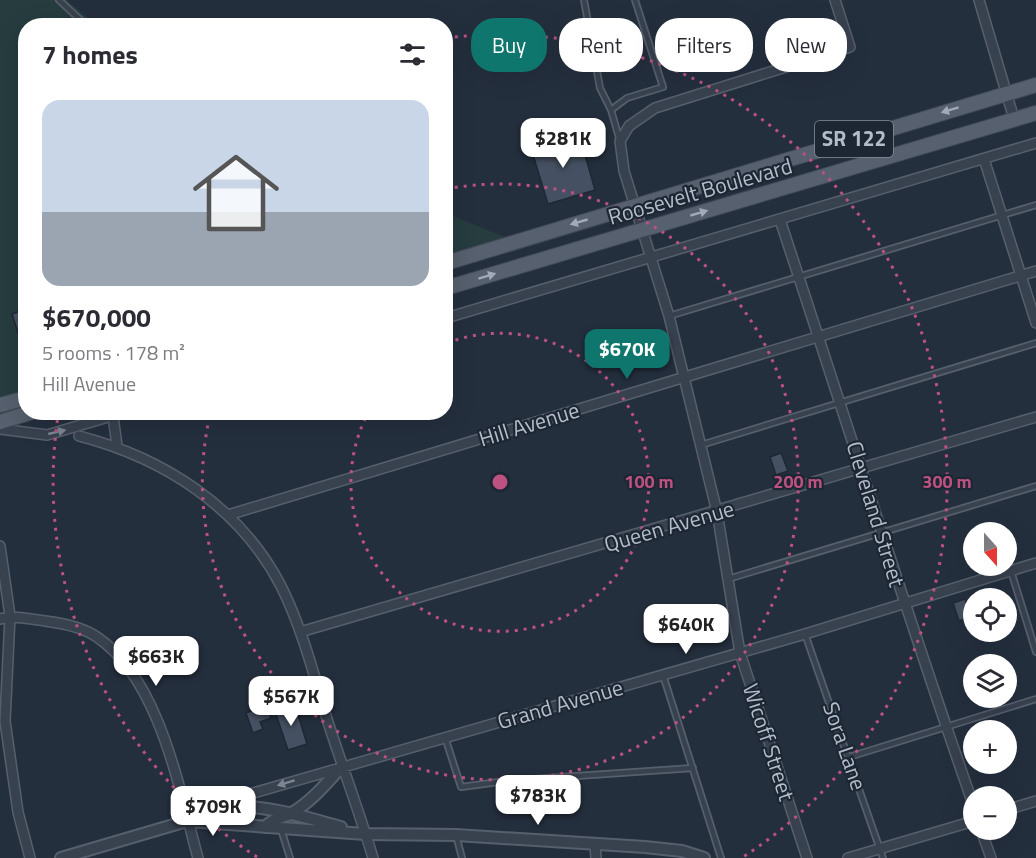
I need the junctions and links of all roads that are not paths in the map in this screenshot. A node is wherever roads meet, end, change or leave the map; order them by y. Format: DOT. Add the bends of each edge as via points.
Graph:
graph roads {
  1 [pos="58,0"];
  2 [pos="584,0"];
  3 [pos="635,0"];
  4 [pos="835,0"];
  5 [pos="979,0"];
  6 [pos="78,18"];
  7 [pos="1036,85"];
  8 [pos="1006,93"];
  9 [pos="611,110"];
  10 [pos="1036,113"];
  11 [pos="1014,119"];
  12 [pos="620,141"];
  13 [pos="1036,143"];
  14 [pos="984,159"];
  15 [pos="1036,205"];
  16 [pos="635,206"];
  17 [pos="1002,216"];
  18 [pos="780,220"];
  19 [pos="642,230"];
  20 [pos="652,257"];
  21 [pos="453,261"];
  22 [pos="1036,271"];
  23 [pos="1019,276"];
  24 [pos="799,278"];
  25 [pos="453,286"];
  26 [pos="453,316"];
  27 [pos="669,316"];
  28 [pos="1036,323"];
  29 [pos="819,337"];
  30 [pos="1036,344"];
  31 [pos="683,377"];
  32 [pos="18,400"];
  33 [pos="840,402"];
  34 [pos="0,405"];
  35 [pos="18,416"];
  36 [pos="1036,417"];
  37 [pos="99,420"];
  38 [pos="114,420"];
  39 [pos="0,422"];
  40 [pos="0,429"];
  41 [pos="80,436"];
  42 [pos="701,445"];
  43 [pos="117,446"];
  44 [pos="862,468"];
  45 [pos="1036,486"];
  46 [pos="717,512"];
  47 [pos="228,515"];
  48 [pos="880,534"];
  49 [pos="0,546"];
  50 [pos="1036,564"];
  51 [pos="1017,569"];
  52 [pos="994,576"];
  53 [pos="1013,576"];
  54 [pos="727,579"];
  55 [pos="904,603"];
  56 [pos="5,618"];
  57 [pos="300,632"];
  58 [pos="805,634"];
  59 [pos="1036,652"];
  60 [pos="740,653"];
  61 [pos="663,675"];
  62 [pos="1036,699"];
  63 [pos="945,726"];
  64 [pos="445,737"];
  65 [pos="849,757"];
  66 [pos="342,766"];
  67 [pos="693,768"];
  68 [pos="966,786"];
  69 [pos="1036,801"];
  70 [pos="1017,807"];
  71 [pos="225,809"];
  72 [pos="290,813"];
  73 [pos="187,821"];
  74 [pos="963,824"];
  75 [pos="265,827"];
  76 [pos="280,828"];
  77 [pos="365,834"];
  78 [pos="456,835"];
  79 [pos="985,840"];
  80 [pos="595,844"];
  81 [pos="880,848"];
  82 [pos="30,858"];
  83 [pos="62,858"];
  84 [pos="198,858"];
  85 [pos="290,858"];
  86 [pos="372,858"];
  87 [pos="462,858"];
  88 [pos="597,858"];
  89 [pos="704,858"];
  90 [pos="721,858"];
  91 [pos="807,858"];
  92 [pos="848,858"];
  93 [pos="883,858"];
  94 [pos="991,858"];
  1 -- 6 [label="lane"];
  2 -- 9 [label="lane" via="600,88"];
  3 -- 9 [label="lane" via="663,87 627,98"];
  4 -- 12 [label="street" via="850,47 655,108 629,126"];
  5 -- 8 [label="street"];
  7 -- 8 [label="main road, Roosevelt Boulevard / SR 122"];
  8 -- 11 [label="street"];
  8 -- 16 [label="main road, Roosevelt Boulevard / SR 122, one-way"];
  9 -- 12 [label="lane"];
  10 -- 11 [label="main road, Roosevelt Boulevard / SR 122"];
  19 -- 11 [label="main road, Roosevelt Boulevard / SR 122, one-way"];
  12 -- 16 [label="street, Wicoff Street" via="620,155"];
  13 -- 14 [label="street"];
  14 -- 17 [label="street"];
  14 -- 18 [label="street"];
  15 -- 17 [label="lane"];
  16 -- 19 [label="street, Wicoff Street"];
  16 -- 21 [label="main road, Roosevelt Boulevard / SR 122, one-way"];
  17 -- 23 [label="street"];
  17 -- 24 [label="lane"];
  18 -- 20 [label="street"];
  18 -- 24 [label="street, Cleveland Street"];
  19 -- 20 [label="street, Wicoff Street"];
  25 -- 19 [label="main road, Roosevelt Boulevard / SR 122, one-way"];
  20 -- 26 [label="street"];
  20 -- 27 [label="street, Wicoff Street"];
  22 -- 23 [label="street, Hill Avenue"];
  23 -- 28 [label="street"];
  23 -- 29 [label="street, Hill Avenue"];
  24 -- 27 [label="lane"];
  24 -- 29 [label="street, Cleveland Street"];
  27 -- 31 [label="street, Wicoff Street"];
  29 -- 31 [label="street, Hill Avenue"];
  29 -- 33 [label="street, Cleveland Street"];
  30 -- 33 [label="lane"];
  31 -- 42 [label="street, Wicoff Street"];
  31 -- 47 [label="street, Hill Avenue"];
  32 -- 34 [label="main road"];
  33 -- 42 [label="lane"];
  33 -- 44 [label="street, Cleveland Street"];
  35 -- 39 [label="main road"];
  36 -- 44 [label="street, Queen Avenue"];
  40 -- 37 [label="street, one-way" via="47,435"];
  38 -- 43 [label="street"];
  41 -- 43 [label="street"];
  42 -- 46 [label="street, Wicoff Street"];
  43 -- 47 [label="street" via="180,477"];
  44 -- 46 [label="street, Queen Avenue"];
  44 -- 48 [label="street, Cleveland Street"];
  45 -- 48 [label="lane"];
  46 -- 54 [label="street, Wicoff Street"];
  46 -- 57 [label="street, Queen Avenue"];
  47 -- 57 [label="street" via="261,552"];
  48 -- 54 [label="lane"];
  48 -- 55 [label="street, Cleveland Street"];
  49 -- 56 [label="street"];
  50 -- 51 [label="street, Grand Avenue"];
  52 -- 55 [label="street, Grand Avenue"];
  53 -- 59 [label="lane"];
  54 -- 60 [label="street, Wicoff Street"];
  55 -- 58 [label="street, Grand Avenue"];
  55 -- 63 [label="street, Cleveland Street"];
  56 -- 73 [label="street" via="57,623 96,637 124,663 162,734"];
  56 -- 82 [label="street" via="6,721 18,812"];
  57 -- 66 [label="street"];
  58 -- 60 [label="street, Grand Avenue"];
  58 -- 65 [label="lane, Sora Lane"];
  60 -- 61 [label="street, Grand Avenue"];
  60 -- 91 [label="street, Wicoff Street"];
  61 -- 64 [label="street, Grand Avenue"];
  61 -- 67 [label="lane"];
  62 -- 63 [label="lane"];
  63 -- 65 [label="lane"];
  63 -- 68 [label="street, Cleveland Street"];
  64 -- 66 [label="street, Grand Avenue"];
  64 -- 67 [label="lane" via="461,787 506,780"];
  65 -- 81 [label="lane, Sora Lane"];
  66 -- 71 [label="street, Grand Avenue, one-way" via="243,796"];
  66 -- 72 [label="street" via="323,788"];
  66 -- 77 [label="street"];
  67 -- 90 [label="lane"];
  69 -- 70 [label="street"];
  71 -- 72 [label="street" via="251,807"];
  71 -- 73 [label="street" via="200,812"];
  72 -- 75 [label="street"];
  72 -- 77 [label="street"];
  73 -- 75 [label="street"];
  73 -- 83 [label="street"];
  73 -- 84 [label="street"];
  74 -- 81 [label="street"];
  75 -- 76 [label="street"];
  76 -- 77 [label="street"];
  76 -- 85 [label="lane"];
  77 -- 78 [label="street"];
  77 -- 86 [label="street"];
  78 -- 80 [label="street"];
  78 -- 87 [label="lane"];
  79 -- 94 [label="street"];
  80 -- 88 [label="street"];
  80 -- 89 [label="street" via="682,851"];
  81 -- 92 [label="street"];
  81 -- 93 [label="lane, Sora Lane"];
}
